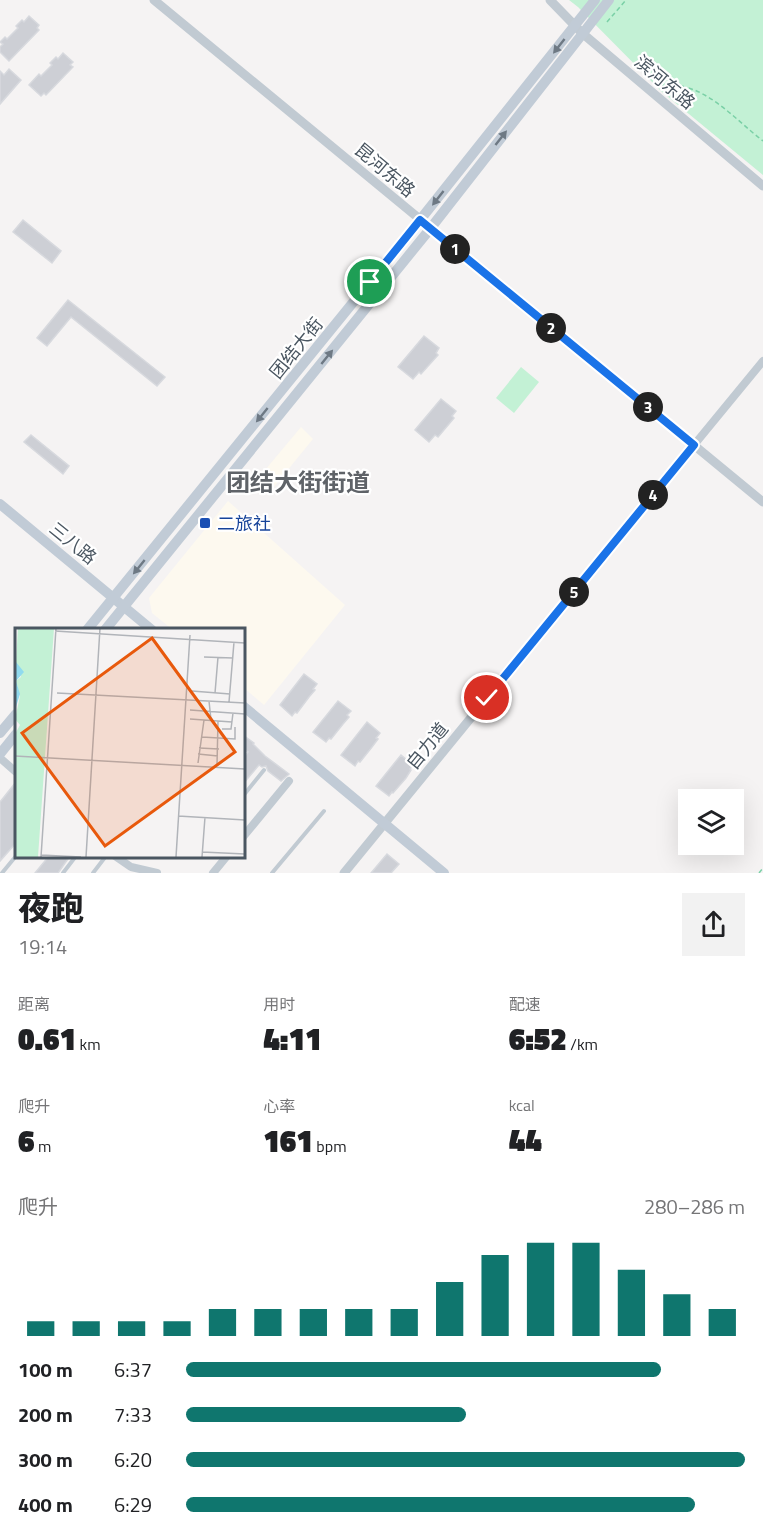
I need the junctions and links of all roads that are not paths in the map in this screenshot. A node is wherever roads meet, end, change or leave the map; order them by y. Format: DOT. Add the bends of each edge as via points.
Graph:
graph roads {
  1 [pos="154,0"];
  2 [pos="550,0"];
  3 [pos="595,0"];
  4 [pos="609,0"];
  5 [pos="579,29"];
  6 [pos="763,186"];
  7 [pos="420,220"];
  8 [pos="430,229"];
  9 [pos="763,361"];
  10 [pos="694,445"];
  11 [pos="763,502"];
  12 [pos="0,504"];
  13 [pos="114,598"];
  14 [pos="125,607"];
  15 [pos="89,628"];
  16 [pos="107,628"];
  17 [pos="150,628"];
  18 [pos="244,707"];
  19 [pos="15,715"];
  20 [pos="0,733"];
  21 [pos="15,735"];
  22 [pos="0,756"];
  23 [pos="264,770"];
  24 [pos="15,771"];
  25 [pos="289,781"];
  26 [pos="244,795"];
  27 [pos="324,811"];
  28 [pos="384,824"];
  29 [pos="244,836"];
  30 [pos="15,857"];
  31 [pos="74,858"];
  32 [pos="104,858"];
  33 [pos="118,858"];
  34 [pos="226,858"];
  35 [pos="215,872"];
  36 [pos="3,873"];
  37 [pos="63,873"];
  38 [pos="93,873"];
  39 [pos="157,873"];
  40 [pos="272,873"];
  41 [pos="345,873"];
  42 [pos="444,873"];
  1 -- 7 [label="street, 昆河东路"];
  2 -- 5 [label="street, 滨河东路"];
  3 -- 5 [label="main road, 团结大街"];
  4 -- 5 [label="main road, 团结大街"];
  5 -- 6 [label="street, 滨河东路"];
  5 -- 7 [label="main road, 团结大街, one-way"];
  8 -- 5 [label="main road, 团结大街, one-way"];
  7 -- 8 [label="street, 昆河东路"];
  7 -- 13 [label="main road, 团结大街, one-way"];
  8 -- 10 [label="street, 昆河东路"];
  14 -- 8 [label="main road, 团结大街, one-way"];
  9 -- 10 [label="street"];
  10 -- 11 [label="street, 昆河东路"];
  10 -- 28 [label="street, 自力道"];
  12 -- 13 [label="main road, 三八路"];
  13 -- 14 [label="main road, 三八路"];
  13 -- 15 [label="main road, 团结大街"];
  14 -- 16 [label="main road, 团结大街"];
  14 -- 17 [label="main road, 三八路"];
  18 -- 28 [label="main road"];
  19 -- 20 [label="main road"];
  21 -- 22 [label="main road"];
  22 -- 24 [label="street"];
  23 -- 26 [label="lane"];
  25 -- 29 [label="street"];
  27 -- 40 [label="lane"];
  28 -- 41 [label="street, 自力道"];
  28 -- 42 [label="main road"];
  30 -- 36 [label="lane"];
  31 -- 37 [label="lane"];
  32 -- 38 [label="lane"];
  33 -- 39 [label="street" via="131,867"];
  34 -- 35 [label="street"];
}
